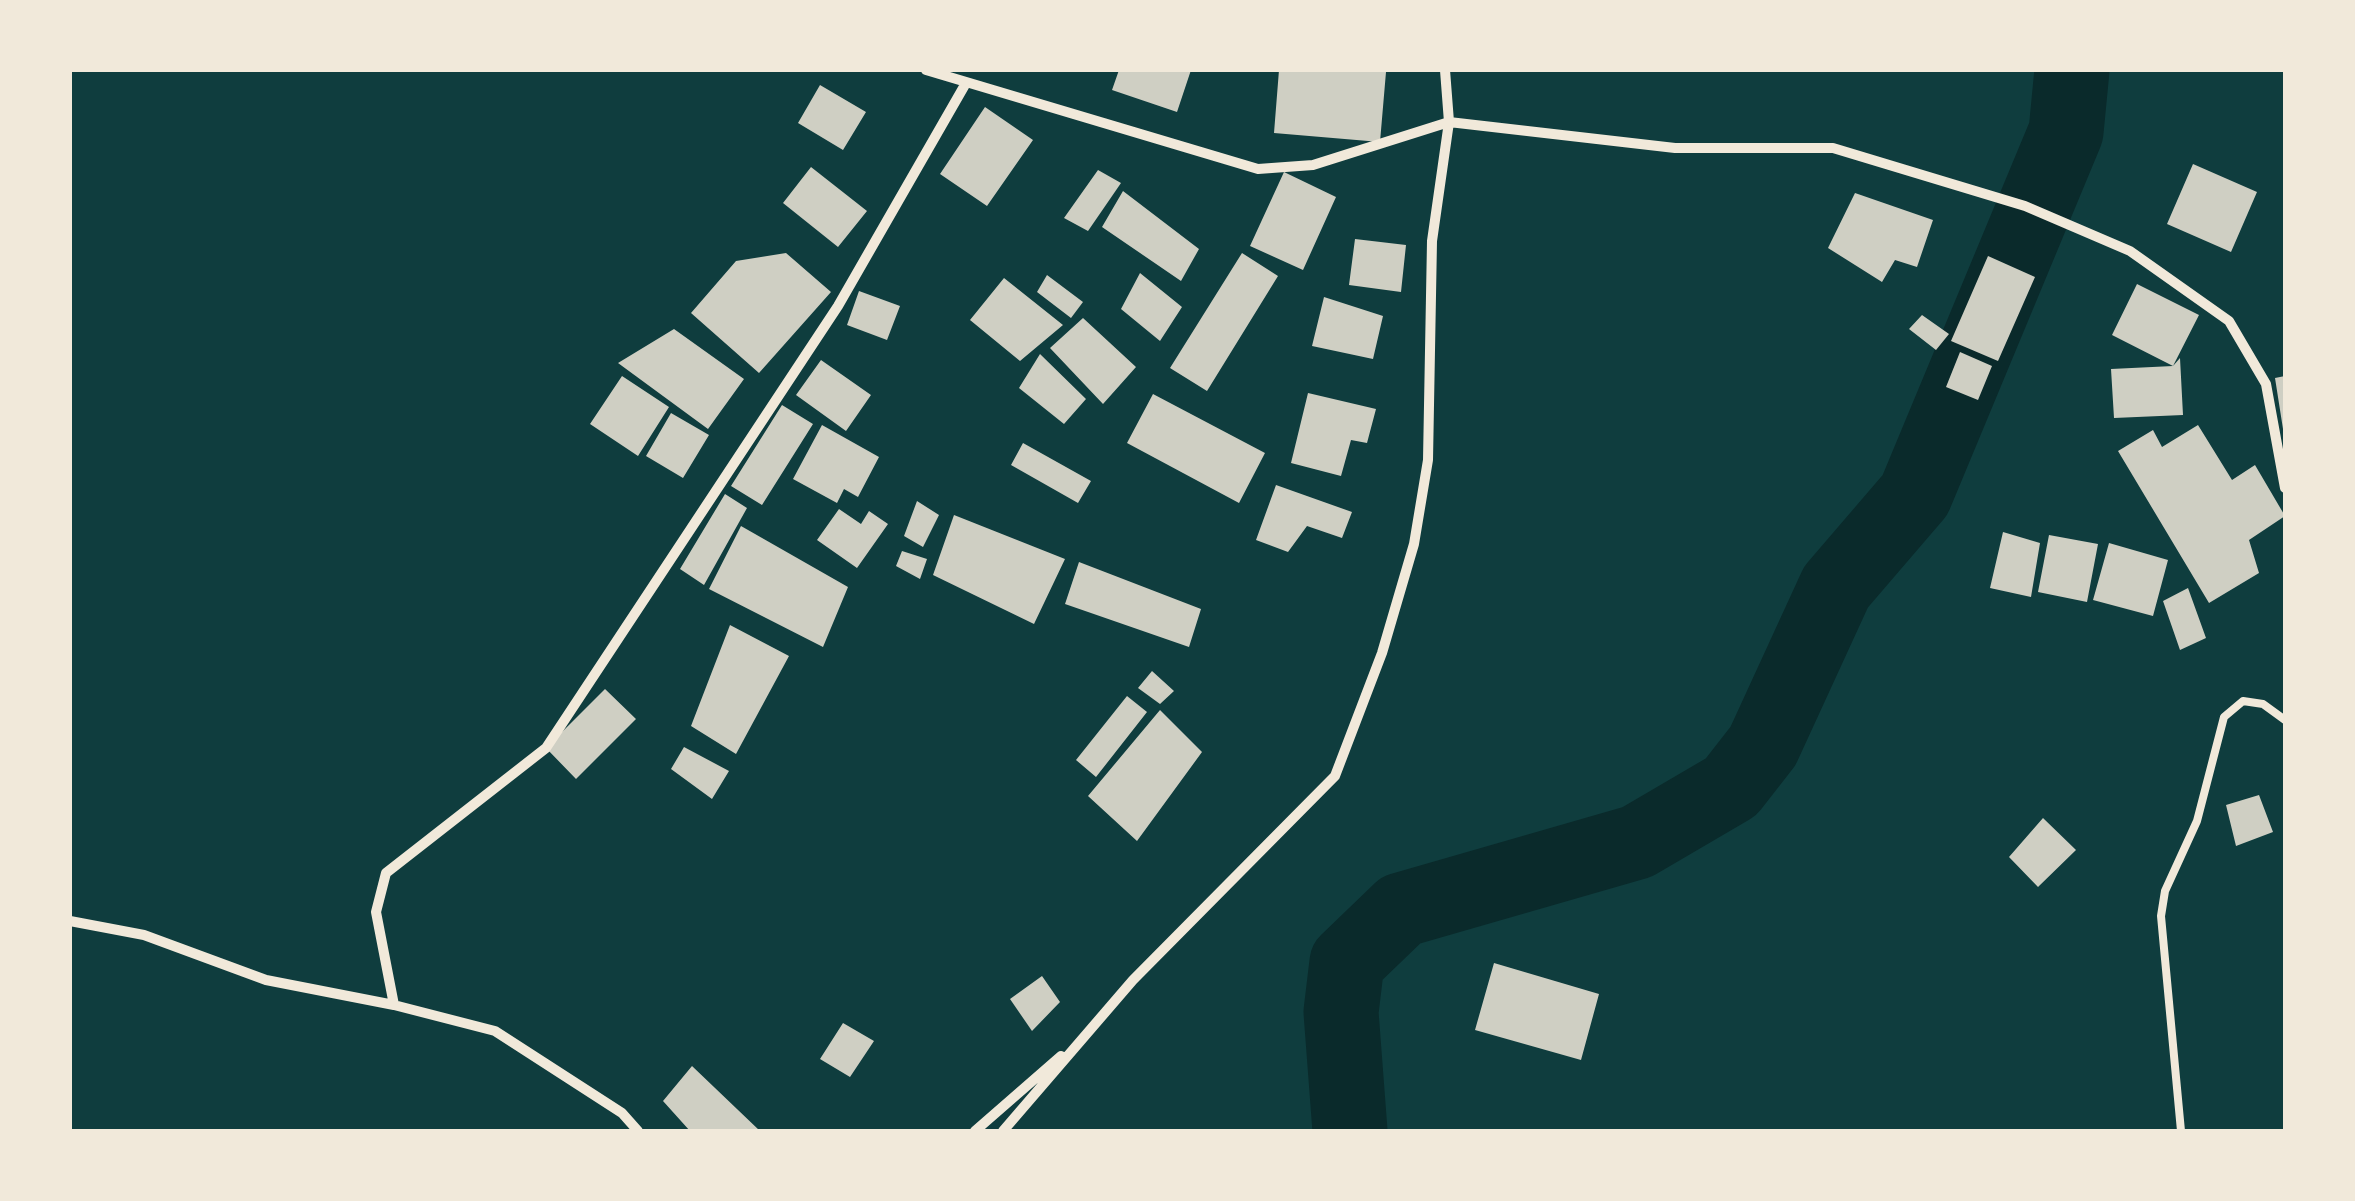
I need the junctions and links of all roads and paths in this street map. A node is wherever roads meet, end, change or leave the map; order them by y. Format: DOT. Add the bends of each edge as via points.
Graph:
graph roads {
  1 [pos="926,70"];
  2 [pos="1445,70"];
  3 [pos="966,82"];
  4 [pos="1449,122"];
  5 [pos="2285,488"];
  6 [pos="2285,720"];
  7 [pos="70,921"];
  8 [pos="394,1005"];
  9 [pos="1089,1031"];
  10 [pos="638,1131"];
  11 [pos="975,1131"];
  12 [pos="1002,1131"];
  13 [pos="2181,1131"];
  1 -- 3 [label="street"];
  2 -- 4 [label="street"];
  3 -- 4 [label="street" via="1258,168 1313,165"];
  3 -- 8 [label="street" via="838,306 546,748 386,873 376,912"];
  4 -- 5 [label="street" via="1676,148 1833,148 2025,206 2130,251 2229,321 2266,384"];
  4 -- 9 [label="street" via="1432,241 1428,460 1414,544 1335,776"];
  6 -- 13 [label="lane" via="2263,704 2243,701 2224,717 2193,833 2165,891 2161,916"];
  7 -- 8 [label="street" via="144,935 266,980"];
  8 -- 10 [label="street" via="495,1031 622,1113"];
  9 -- 11 [label="street"];
  9 -- 12 [label="street"];
}
